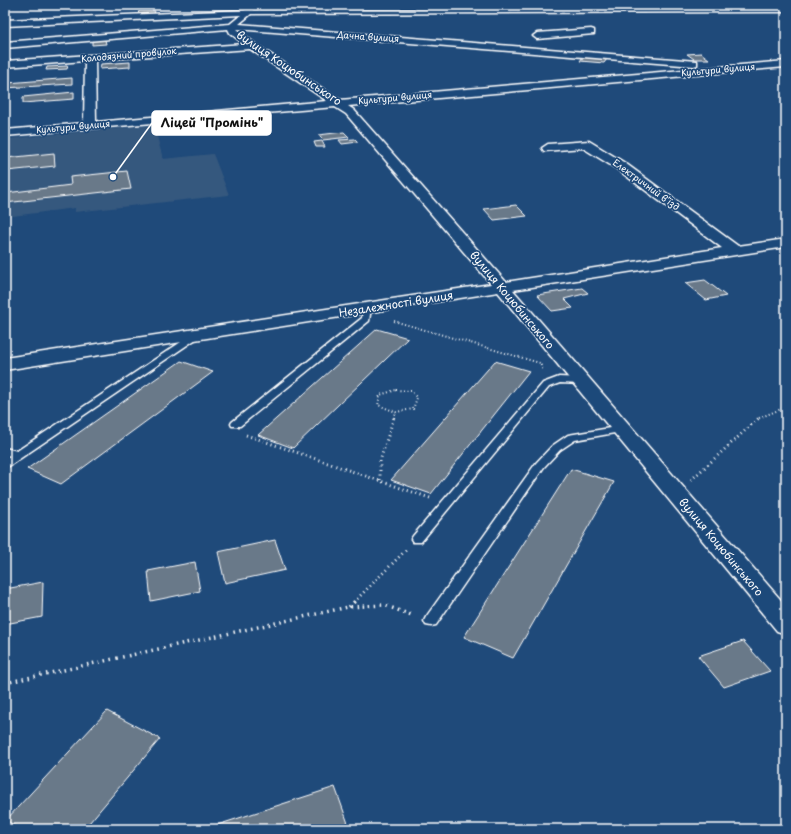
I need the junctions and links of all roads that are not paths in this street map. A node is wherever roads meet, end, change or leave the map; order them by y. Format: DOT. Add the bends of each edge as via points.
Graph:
graph roads {
  1 [pos="778,8"];
  2 [pos="249,9"];
  3 [pos="786,9"];
  4 [pos="786,17"];
  5 [pos="5,23"];
  6 [pos="232,26"];
  7 [pos="591,32"];
  8 [pos="5,45"];
  9 [pos="252,46"];
  10 [pos="540,51"];
  11 [pos="90,58"];
  12 [pos="5,64"];
  13 [pos="786,64"];
  14 [pos="730,69"];
  15 [pos="337,103"];
  16 [pos="90,126"];
  17 [pos="5,133"];
  18 [pos="548,148"];
  19 [pos="786,243"];
  20 [pos="734,250"];
  21 [pos="503,288"];
  22 [pos="367,308"];
  23 [pos="196,335"];
  24 [pos="5,364"];
  25 [pos="581,381"];
  26 [pos="236,424"];
  27 [pos="622,429"];
  28 [pos="5,451"];
  29 [pos="18,455"];
  30 [pos="5,464"];
  31 [pos="417,539"];
  32 [pos="431,621"];
  33 [pos="786,624"];
  1 -- 2 [label="street" via="523,14"];
  1 -- 3 [label="street"];
  1 -- 4 [label="street"];
  2 -- 5 [label="street"];
  2 -- 6 [label="street, вулиця Коцюбинського"];
  6 -- 8 [label="street, Дачна вулиця"];
  6 -- 9 [label="street, вулиця Коцюбинського" via="233,31"];
  6 -- 10 [label="street, Дачна вулиця"];
  7 -- 10 [label="street" via="535,33"];
  9 -- 11 [label="street, Колодязний провулок"];
  9 -- 15 [label="street, вулиця Коцюбинського"];
  10 -- 14 [label="street, Дачна вулиця" via="697,63"];
  11 -- 12 [label="street, Колодязний провулок"];
  11 -- 16 [label="street"];
  13 -- 14 [label="street, Культури вулиця"];
  14 -- 15 [label="street, Культури вулиця"];
  15 -- 16 [label="street, Культури вулиця"];
  15 -- 21 [label="street, вулиця Коцюбинського" via="345,106"];
  16 -- 17 [label="street, Культури вулиця"];
  18 -- 20 [label="street, Електричний в’їзд" via="585,144 621,166"];
  19 -- 20 [label="street, Незалежності вулиця"];
  20 -- 21 [label="street, Незалежності вулиця"];
  21 -- 22 [label="street, Незалежності вулиця"];
  21 -- 25 [label="street, вулиця Коцюбинського"];
  22 -- 23 [label="street, Незалежності вулиця"];
  22 -- 26 [label="lane" via="366,319"];
  23 -- 24 [label="street, Незалежності вулиця"];
  23 -- 29 [label="lane"];
  25 -- 27 [label="street, вулиця Коцюбинського"];
  25 -- 31 [label="lane" via="559,380 546,385"];
  27 -- 32 [label="lane" via="572,437 556,448 540,465"];
  27 -- 33 [label="street, вулиця Коцюбинського"];
  28 -- 29 [label="lane"];
  29 -- 30 [label="lane"];
}
